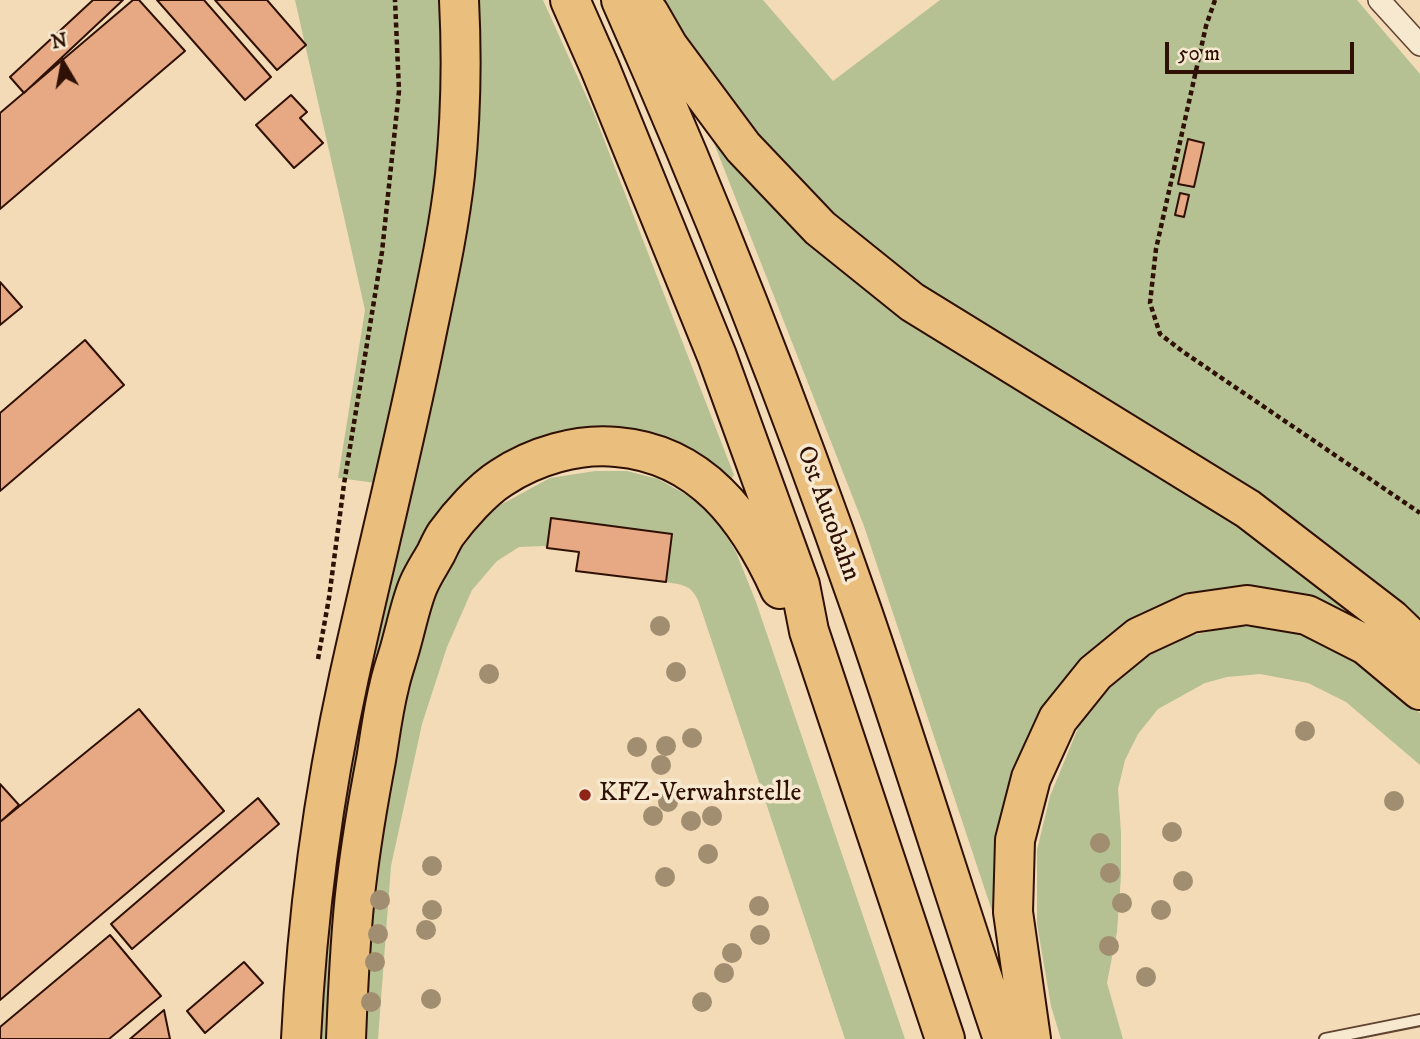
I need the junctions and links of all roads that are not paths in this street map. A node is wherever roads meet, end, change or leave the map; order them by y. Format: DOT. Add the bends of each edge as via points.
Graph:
graph roads {
  1 [pos="459,0"];
  2 [pos="570,0"];
  3 [pos="621,0"];
  4 [pos="642,0"];
  5 [pos="1379,0"];
  6 [pos="1420,46"];
  7 [pos="809,631"];
  8 [pos="1420,647"];
  9 [pos="1420,690"];
  10 [pos="1420,1020"];
  11 [pos="301,1039"];
  12 [pos="345,1039"];
  13 [pos="945,1039"];
  14 [pos="1003,1039"];
  15 [pos="1031,1039"];
  16 [pos="1325,1039"];
  1 -- 11 [label="highway" via="460,112 445,245 331,774 313,889"];
  2 -- 7 [label="highway, Ost Autobahn" via="717,356 800,584"];
  3 -- 14 [label="highway, Ost Autobahn" via="763,339 862,611"];
  4 -- 8 [label="highway" via="668,46 743,147 820,228 912,302 1248,509 1391,619"];
  5 -- 6 [label="street"];
  7 -- 12 [label="highway" via="739,516 706,481 664,459 617,447 570,450 523,466 480,495 446,535 418,586 389,686 355,888"];
  7 -- 13 [label="highway, Ost Autobahn"];
  9 -- 15 [label="highway" via="1366,645 1307,615 1247,605 1191,613 1139,637 1095,673 1058,719 1031,778 1016,841 1013,912"];
  10 -- 16 [label="lane"];
}
